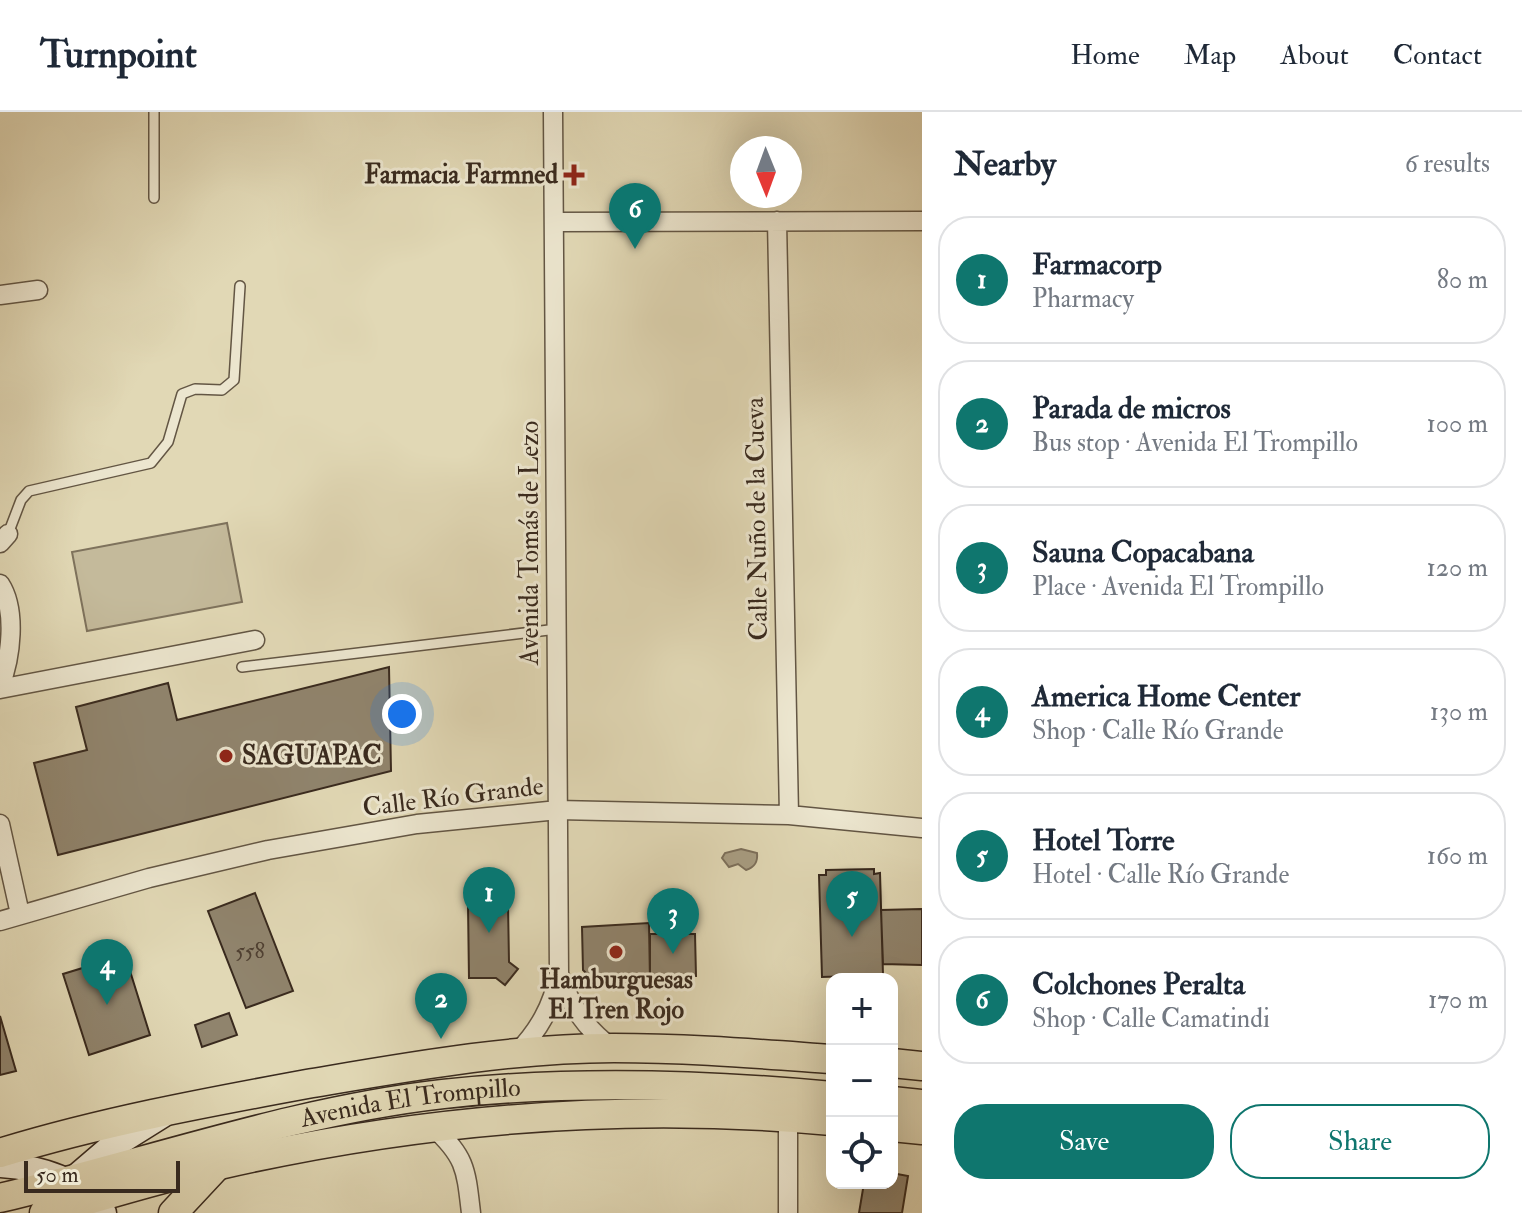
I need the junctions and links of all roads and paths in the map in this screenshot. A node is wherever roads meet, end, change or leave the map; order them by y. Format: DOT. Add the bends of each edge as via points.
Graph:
graph roads {
  1 [pos="154,112"];
  2 [pos="553,112"];
  3 [pos="154,198"];
  4 [pos="777,221"];
  5 [pos="922,221"];
  6 [pos="554,222"];
  7 [pos="240,286"];
  8 [pos="38,290"];
  9 [pos="0,295"];
  10 [pos="4,539"];
  11 [pos="0,584"];
  12 [pos="557,629"];
  13 [pos="255,640"];
  14 [pos="242,667"];
  15 [pos="0,688"];
  16 [pos="558,810"];
  17 [pos="789,815"];
  18 [pos="0,824"];
  19 [pos="922,828"];
  20 [pos="20,914"];
  21 [pos="0,921"];
  22 [pos="559,974"];
  23 [pos="612,1048"];
  24 [pos="516,1054"];
  25 [pos="826,1059"];
  26 [pos="898,1064"];
  27 [pos="922,1066"];
  28 [pos="826,1096"];
  29 [pos="898,1102"];
  30 [pos="922,1104"];
  31 [pos="171,1110"];
  32 [pos="788,1117"];
  33 [pos="826,1120"];
  34 [pos="433,1127"];
  35 [pos="898,1128"];
  36 [pos="922,1130"];
  37 [pos="255,1132"];
  38 [pos="0,1153"];
  39 [pos="0,1165"];
  40 [pos="218,1165"];
  41 [pos="0,1198"];
  42 [pos="61,1204"];
  43 [pos="99,1206"];
  44 [pos="173,1213"];
  45 [pos="471,1213"];
  46 [pos="788,1213"];
  1 -- 3 [label="lane"];
  2 -- 6 [label="street, Avenida Tomás de Lezo"];
  4 -- 5 [label="street"];
  4 -- 6 [label="street"];
  4 -- 17 [label="street, Calle Nuño de la Cueva"];
  6 -- 12 [label="street, Avenida Tomás de Lezo"];
  7 -- 10 [label="lane" via="234,380 222,390 182,394 168,442 151,463 29,491"];
  8 -- 9 [label="street"];
  11 -- 15 [label="street" via="9,623 7,667"];
  12 -- 14 [label="lane"];
  12 -- 16 [label="street, Avenida Tomás de Lezo"];
  13 -- 15 [label="street"];
  16 -- 17 [label="street, Calle Río Grande"];
  16 -- 20 [label="street, Calle Río Grande" via="417,824 268,850"];
  16 -- 22 [label="street, Avenida Tomás de Lezo"];
  17 -- 19 [label="street, Calle Río Grande"];
  18 -- 20 [label="street"];
  20 -- 21 [label="street, Calle Río Grande"];
  22 -- 23 [label="street, Avenida Tomás de Lezo" via="578,1017"];
  22 -- 24 [label="street, Avenida Tomás de Lezo" via="545,1018"];
  23 -- 24 [label="main road, Avenida El Trompillo"];
  23 -- 25 [label="main road, Avenida El Trompillo"];
  24 -- 31 [label="main road, Avenida El Trompillo" via="362,1074"];
  26 -- 27 [label="main road"];
  28 -- 37 [label="main road, Avenida El Trompillo" via="567,1086 443,1094"];
  29 -- 30 [label="main road"];
  31 -- 38 [label="main road, Avenida El Trompillo"];
  31 -- 42 [label="main road" via="107,1150"];
  32 -- 33 [label="main road, Avenida El Trompillo"];
  32 -- 34 [label="main road, Avenida El Trompillo" via="620,1114"];
  32 -- 46 [label="street"];
  34 -- 40 [label="main road, Avenida El Trompillo"];
  34 -- 45 [label="street" via="465,1168"];
  35 -- 36 [label="main road"];
  37 -- 40 [label="main road"];
  37 -- 42 [label="main road, Avenida El Trompillo"];
  39 -- 42 [label="main road" via="22,1167"];
  40 -- 43 [label="main road, Avenida El Trompillo"];
  40 -- 44 [label="main road"];
  41 -- 42 [label="main road, Avenida El Trompillo"];
  42 -- 43 [label="main road, Avenida El Trompillo"];
}
